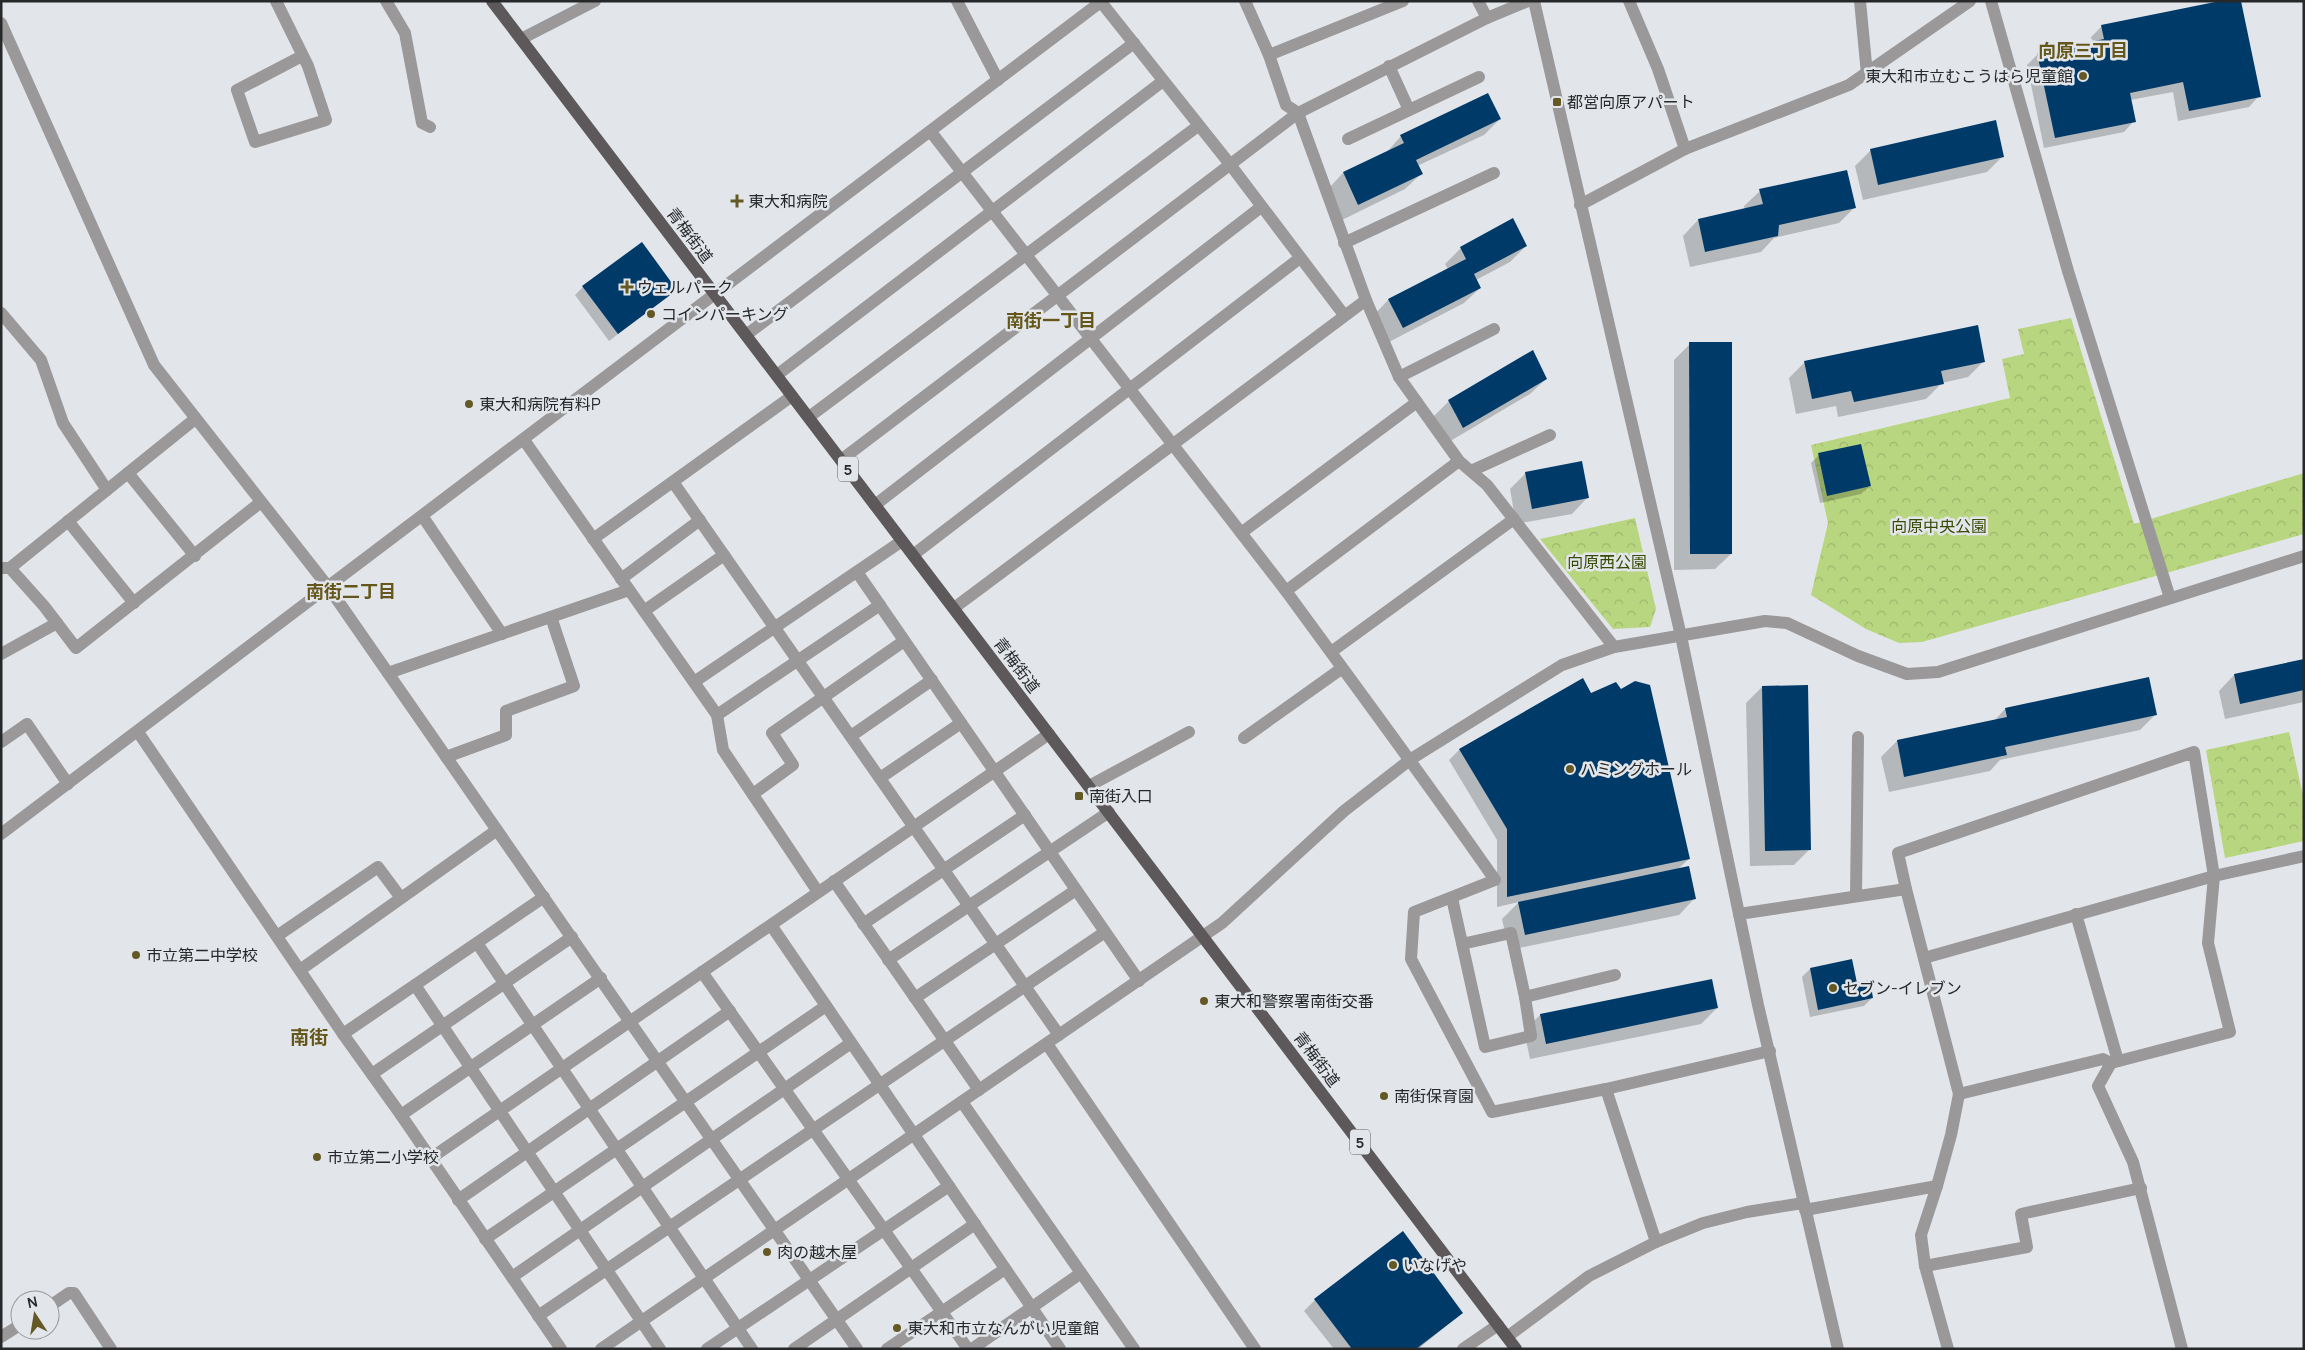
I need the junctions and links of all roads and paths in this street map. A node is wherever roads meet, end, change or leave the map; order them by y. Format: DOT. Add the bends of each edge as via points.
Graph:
graph roads {
  1 [pos="276,1"];
  2 [pos="386,1"];
  3 [pos="492,1"];
  4 [pos="595,1"];
  5 [pos="957,1"];
  6 [pos="1245,1"];
  7 [pos="1403,1"];
  8 [pos="1478,1"];
  9 [pos="1528,1"];
  10 [pos="1534,1"];
  11 [pos="1629,1"];
  12 [pos="1860,1"];
  13 [pos="1970,1"];
  14 [pos="1990,1"];
  15 [pos="1102,2"];
  16 [pos="1487,18"];
  17 [pos="1,23"];
  18 [pos="521,39"];
  19 [pos="1134,44"];
  20 [pos="7,53"];
  21 [pos="1269,55"];
  22 [pos="302,56"];
  23 [pos="1389,66"];
  24 [pos="1867,74"];
  25 [pos="1479,77"];
  26 [pos="998,80"];
  27 [pos="1163,81"];
  28 [pos="1409,110"];
  29 [pos="1298,113"];
  30 [pos="1198,126"];
  31 [pos="430,127"];
  32 [pos="931,132"];
  33 [pos="1348,139"];
  34 [pos="1685,149"];
  35 [pos="1229,163"];
  36 [pos="963,173"];
  37 [pos="1494,173"];
  38 [pos="1580,205"];
  39 [pos="1261,207"];
  40 [pos="993,212"];
  41 [pos="1344,243"];
  42 [pos="1026,254"];
  43 [pos="1300,258"];
  44 [pos="1056,294"];
  45 [pos="716,295"];
  46 [pos="1366,300"];
  47 [pos="1344,314"];
  48 [pos="3,317"];
  49 [pos="1494,329"];
  50 [pos="746,335"];
  51 [pos="1091,339"];
  52 [pos="777,375"];
  53 [pos="1399,377"];
  54 [pos="1128,388"];
  55 [pos="792,396"];
  56 [pos="1417,402"];
  57 [pos="809,417"];
  58 [pos="195,419"];
  59 [pos="1550,435"];
  60 [pos="524,440"];
  61 [pos="1172,444"];
  62 [pos="841,460"];
  63 [pos="1459,461"];
  64 [pos="1472,471"];
  65 [pos="128,472"];
  66 [pos="673,482"];
  67 [pos="106,490"];
  68 [pos="261,502"];
  69 [pos="875,505"];
  70 [pos="423,517"];
  71 [pos="1514,519"];
  72 [pos="700,520"];
  73 [pos="68,522"];
  74 [pos="1241,533"];
  75 [pos="593,539"];
  76 [pos="902,541"];
  77 [pos="724,555"];
  78 [pos="913,555"];
  79 [pos="195,556"];
  80 [pos="2304,556"];
  81 [pos="6,568"];
  82 [pos="857,572"];
  83 [pos="625,585"];
  84 [pos="329,588"];
  85 [pos="1286,591"];
  86 [pos="2170,598"];
  87 [pos="134,603"];
  88 [pos="880,605"];
  89 [pos="954,608"];
  90 [pos="644,611"];
  91 [pos="551,617"];
  92 [pos="57,623"];
  93 [pos="775,628"];
  94 [pos="502,634"];
  95 [pos="1680,636"];
  96 [pos="904,641"];
  97 [pos="1614,647"];
  98 [pos="1331,652"];
  99 [pos="1,654"];
  100 [pos="798,661"];
  101 [pos="1341,669"];
  102 [pos="388,673"];
  103 [pos="932,680"];
  104 [pos="694,682"];
  105 [pos="824,698"];
  106 [pos="717,715"];
  107 [pos="961,723"];
  108 [pos="138,732"];
  109 [pos="1190,732"];
  110 [pos="1050,734"];
  111 [pos="851,736"];
  112 [pos="1858,737"];
  113 [pos="1244,738"];
  114 [pos="1,742"];
  115 [pos="446,757"];
  116 [pos="1411,759"];
  117 [pos="994,772"];
  118 [pos="880,778"];
  119 [pos="68,784"];
  120 [pos="1089,786"];
  121 [pos="753,794"];
  122 [pos="1108,812"];
  123 [pos="1025,815"];
  124 [pos="914,827"];
  125 [pos="497,830"];
  126 [pos="1,834"];
  127 [pos="1050,852"];
  128 [pos="2304,856"];
  129 [pos="943,870"];
  130 [pos="2214,876"];
  131 [pos="834,882"];
  132 [pos="1906,889"];
  133 [pos="1076,890"];
  134 [pos="818,892"];
  135 [pos="1856,896"];
  136 [pos="544,897"];
  137 [pos="401,898"];
  138 [pos="1452,898"];
  139 [pos="968,906"];
  140 [pos="1738,914"];
  141 [pos="2076,914"];
  142 [pos="863,924"];
  143 [pos="771,925"];
  144 [pos="1105,932"];
  145 [pos="277,936"];
  146 [pos="1203,936"];
  147 [pos="572,937"];
  148 [pos="477,943"];
  149 [pos="995,944"];
  150 [pos="1462,944"];
  151 [pos="1924,958"];
  152 [pos="888,960"];
  153 [pos="300,970"];
  154 [pos="702,972"];
  155 [pos="1614,976"];
  156 [pos="601,978"];
  157 [pos="1139,981"];
  158 [pos="504,983"];
  159 [pos="415,985"];
  160 [pos="1025,986"];
  161 [pos="1525,997"];
  162 [pos="915,998"];
  163 [pos="826,1006"];
  164 [pos="730,1012"];
  165 [pos="630,1021"];
  166 [pos="532,1025"];
  167 [pos="442,1026"];
  168 [pos="343,1034"];
  169 [pos="1059,1036"];
  170 [pos="944,1041"];
  171 [pos="852,1043"];
  172 [pos="1047,1044"];
  173 [pos="1770,1051"];
  174 [pos="758,1052"];
  175 [pos="658,1061"];
  176 [pos="2114,1062"];
  177 [pos="470,1068"];
  178 [pos="562,1068"];
  179 [pos="372,1074"];
  180 [pos="880,1084"];
  181 [pos="1606,1088"];
  182 [pos="785,1089"];
  183 [pos="978,1090"];
  184 [pos="1959,1094"];
  185 [pos="686,1101"];
  186 [pos="962,1102"];
  187 [pos="589,1109"];
  188 [pos="500,1111"];
  189 [pos="401,1115"];
  190 [pos="813,1130"];
  191 [pos="914,1135"];
  192 [pos="713,1140"];
  193 [pos="617,1149"];
  194 [pos="527,1152"];
  195 [pos="430,1158"];
  196 [pos="740,1179"];
  197 [pos="849,1180"];
  198 [pos="949,1186"];
  199 [pos="1938,1186"];
  200 [pos="643,1188"];
  201 [pos="2141,1188"];
  202 [pos="554,1192"];
  203 [pos="458,1200"];
  204 [pos="1804,1206"];
  205 [pos="975,1224"];
  206 [pos="669,1227"];
  207 [pos="776,1229"];
  208 [pos="884,1230"];
  209 [pos="581,1231"];
  210 [pos="485,1239"];
  211 [pos="1656,1242"];
  212 [pos="1925,1266"];
  213 [pos="911,1268"];
  214 [pos="1005,1269"];
  215 [pos="606,1270"];
  216 [pos="1081,1273"];
  217 [pos="512,1277"];
  218 [pos="704,1278"];
  219 [pos="810,1280"];
  220 [pos="60,1299"];
  221 [pos="1032,1308"];
  222 [pos="942,1312"];
  223 [pos="538,1316"];
  224 [pos="837,1319"];
  225 [pos="641,1321"];
  226 [pos="1498,1325"];
  227 [pos="738,1328"];
  228 [pos="1508,1337"];
  229 [pos="111,1349"];
  230 [pos="562,1349"];
  231 [pos="601,1349"];
  232 [pos="660,1349"];
  233 [pos="708,1349"];
  234 [pos="752,1349"];
  235 [pos="794,1349"];
  236 [pos="857,1349"];
  237 [pos="887,1349"];
  238 [pos="970,1349"];
  239 [pos="1060,1349"];
  240 [pos="1134,1349"];
  241 [pos="1255,1349"];
  242 [pos="1463,1349"];
  243 [pos="1516,1349"];
  244 [pos="1838,1349"];
  245 [pos="1948,1349"];
  246 [pos="2182,1349"];
  1 -- 22 [label="street"];
  2 -- 31 [label="street" via="405,33 422,123"];
  3 -- 18 [label="main road, 青梅街道 / 5"];
  4 -- 18 [label="street"];
  5 -- 26 [label="street"];
  6 -- 21 [label="street"];
  7 -- 21 [label="street"];
  8 -- 16 [label="street"];
  9 -- 16 [label="street"];
  10 -- 38 [label="street"];
  11 -- 34 [label="street" via="1658,68"];
  12 -- 24 [label="street"];
  13 -- 24 [label="street"];
  14 -- 86 [label="street" via="2068,271"];
  15 -- 19 [label="street"];
  15 -- 26 [label="street"];
  16 -- 23 [label="street"];
  17 -- 20 [label="street"];
  18 -- 45 [label="main road, 青梅街道 / 5"];
  19 -- 27 [label="street"];
  19 -- 36 [label="street"];
  20 -- 58 [label="street" via="154,365"];
  21 -- 29 [label="street" via="1286,105"];
  22 -- 22 [label="street" via="237,90 255,142 326,120"];
  23 -- 28 [label="street"];
  23 -- 29 [label="street"];
  24 -- 34 [label="street" via="1848,85"];
  25 -- 28 [label="street"];
  26 -- 32 [label="street"];
  27 -- 30 [label="street"];
  27 -- 40 [label="street"];
  28 -- 33 [label="street"];
  29 -- 35 [label="street"];
  29 -- 41 [label="street"];
  30 -- 35 [label="street"];
  30 -- 42 [label="street"];
  32 -- 36 [label="street"];
  32 -- 45 [label="street"];
  34 -- 38 [label="street"];
  35 -- 39 [label="street"];
  35 -- 44 [label="street"];
  36 -- 40 [label="street"];
  36 -- 50 [label="street"];
  37 -- 41 [label="street"];
  38 -- 95 [label="street"];
  39 -- 43 [label="street"];
  39 -- 51 [label="street"];
  40 -- 42 [label="street"];
  40 -- 52 [label="street"];
  41 -- 46 [label="street"];
  42 -- 44 [label="street"];
  42 -- 57 [label="street"];
  43 -- 47 [label="street"];
  43 -- 54 [label="street"];
  44 -- 51 [label="street"];
  44 -- 62 [label="street"];
  45 -- 50 [label="main road, 青梅街道 / 5"];
  45 -- 60 [label="street"];
  46 -- 47 [label="street"];
  46 -- 53 [label="street"];
  47 -- 61 [label="street"];
  48 -- 67 [label="street" via="41,360 64,423"];
  49 -- 53 [label="street"];
  50 -- 52 [label="main road, 青梅街道 / 5"];
  51 -- 54 [label="street"];
  51 -- 69 [label="street"];
  52 -- 55 [label="main road, 青梅街道 / 5"];
  53 -- 56 [label="street"];
  54 -- 61 [label="street"];
  54 -- 78 [label="street"];
  55 -- 57 [label="main road, 青梅街道 / 5"];
  55 -- 66 [label="street"];
  56 -- 63 [label="street"];
  56 -- 74 [label="street"];
  57 -- 62 [label="main road, 青梅街道 / 5"];
  58 -- 65 [label="street"];
  58 -- 68 [label="street"];
  59 -- 64 [label="street"];
  60 -- 70 [label="street"];
  60 -- 75 [label="street"];
  61 -- 74 [label="street"];
  61 -- 89 [label="street"];
  62 -- 69 [label="main road, 青梅街道 / 5"];
  63 -- 64 [label="street"];
  63 -- 85 [label="street"];
  64 -- 71 [label="street"];
  65 -- 67 [label="street"];
  65 -- 79 [label="street"];
  66 -- 72 [label="street"];
  66 -- 75 [label="street"];
  67 -- 73 [label="street"];
  68 -- 79 [label="street"];
  68 -- 84 [label="street"];
  69 -- 76 [label="main road, 青梅街道 / 5"];
  70 -- 84 [label="street"];
  70 -- 94 [label="street"];
  71 -- 97 [label="street"];
  71 -- 98 [label="street"];
  72 -- 77 [label="street"];
  72 -- 83 [label="street"];
  73 -- 81 [label="street"];
  73 -- 87 [label="street"];
  74 -- 85 [label="street"];
  75 -- 83 [label="street"];
  76 -- 78 [label="main road, 青梅街道 / 5"];
  76 -- 82 [label="street"];
  77 -- 90 [label="street"];
  77 -- 93 [label="street"];
  78 -- 89 [label="main road, 青梅街道 / 5"];
  79 -- 87 [label="street"];
  80 -- 86 [label="street"];
  81 -- 92 [label="street"];
  82 -- 88 [label="street"];
  82 -- 93 [label="street"];
  83 -- 90 [label="street"];
  83 -- 91 [label="street"];
  84 -- 102 [label="street"];
  84 -- 108 [label="street"];
  85 -- 98 [label="street"];
  86 -- 95 [label="street" via="1938,672 1907,674 1787,624 1765,621"];
  87 -- 92 [label="street" via="76,648"];
  88 -- 96 [label="street"];
  88 -- 100 [label="street"];
  89 -- 110 [label="main road, 青梅街道 / 5"];
  90 -- 104 [label="street"];
  91 -- 94 [label="street"];
  91 -- 115 [label="street" via="574,686 506,711 506,735"];
  92 -- 99 [label="street"];
  93 -- 100 [label="street"];
  93 -- 104 [label="street"];
  94 -- 102 [label="street"];
  95 -- 97 [label="street"];
  95 -- 140 [label="street"];
  96 -- 103 [label="street"];
  96 -- 105 [label="street"];
  97 -- 116 [label="street" via="1562,665"];
  98 -- 101 [label="street"];
  100 -- 105 [label="street"];
  100 -- 106 [label="street"];
  101 -- 113 [label="street"];
  101 -- 116 [label="street"];
  102 -- 115 [label="street"];
  103 -- 107 [label="street"];
  103 -- 111 [label="street"];
  104 -- 106 [label="street"];
  105 -- 111 [label="street"];
  105 -- 121 [label="street" via="772,733 793,765"];
  106 -- 121 [label="street" via="722,750"];
  107 -- 117 [label="street"];
  107 -- 118 [label="street"];
  108 -- 119 [label="street"];
  108 -- 145 [label="street"];
  109 -- 120 [label="street"];
  110 -- 117 [label="street"];
  110 -- 120 [label="main road, 青梅街道 / 5"];
  111 -- 118 [label="street"];
  112 -- 135 [label="street"];
  114 -- 119 [label="street" via="27,724"];
  115 -- 125 [label="street"];
  116 -- 138 [label="street" via="1495,880"];
  116 -- 146 [label="street" via="1344,811 1222,923"];
  117 -- 123 [label="street"];
  117 -- 124 [label="street"];
  118 -- 124 [label="street"];
  119 -- 126 [label="street"];
  120 -- 122 [label="main road, 青梅街道 / 5"];
  121 -- 134 [label="street"];
  122 -- 127 [label="street"];
  122 -- 146 [label="main road, 青梅街道 / 5"];
  123 -- 127 [label="street"];
  123 -- 129 [label="street"];
  124 -- 129 [label="street"];
  124 -- 131 [label="street"];
  125 -- 136 [label="street"];
  125 -- 137 [label="street"];
  127 -- 133 [label="street"];
  127 -- 139 [label="street"];
  128 -- 130 [label="street"];
  129 -- 139 [label="street"];
  129 -- 142 [label="street"];
  130 -- 132 [label="street" via="2194,752 1898,852"];
  130 -- 141 [label="street"];
  130 -- 176 [label="street" via="2208,943 2230,1032"];
  131 -- 134 [label="street"];
  131 -- 142 [label="street"];
  132 -- 135 [label="street"];
  132 -- 151 [label="street"];
  133 -- 144 [label="street"];
  133 -- 149 [label="street"];
  134 -- 143 [label="street"];
  135 -- 140 [label="street"];
  136 -- 147 [label="street"];
  136 -- 148 [label="street"];
  137 -- 145 [label="street" via="378,867"];
  137 -- 153 [label="street"];
  138 -- 150 [label="street"];
  138 -- 181 [label="street" via="1414,912 1411,959 1492,1112"];
  139 -- 149 [label="street"];
  139 -- 152 [label="street"];
  140 -- 173 [label="street"];
  141 -- 151 [label="street"];
  141 -- 176 [label="street"];
  142 -- 152 [label="street"];
  143 -- 154 [label="street"];
  143 -- 163 [label="street"];
  144 -- 157 [label="street"];
  144 -- 160 [label="street"];
  145 -- 153 [label="street"];
  146 -- 157 [label="street"];
  146 -- 226 [label="main road, 青梅街道 / 5"];
  147 -- 156 [label="street"];
  147 -- 158 [label="street"];
  148 -- 158 [label="street"];
  148 -- 159 [label="street"];
  149 -- 160 [label="street"];
  149 -- 162 [label="street"];
  150 -- 161 [label="street" via="1511,933"];
  150 -- 161 [label="street" via="1485,1047 1531,1036"];
  151 -- 184 [label="street"];
  152 -- 162 [label="street"];
  153 -- 168 [label="street"];
  154 -- 164 [label="street"];
  154 -- 165 [label="street"];
  155 -- 161 [label="street"];
  156 -- 165 [label="street"];
  156 -- 166 [label="street"];
  157 -- 169 [label="street"];
  158 -- 166 [label="street"];
  158 -- 167 [label="street"];
  159 -- 167 [label="street"];
  159 -- 168 [label="street"];
  160 -- 169 [label="street"];
  160 -- 170 [label="street"];
  162 -- 170 [label="street"];
  163 -- 171 [label="street"];
  163 -- 174 [label="street"];
  164 -- 174 [label="street"];
  164 -- 175 [label="street"];
  165 -- 175 [label="street"];
  165 -- 178 [label="street"];
  166 -- 177 [label="street"];
  166 -- 178 [label="street"];
  167 -- 177 [label="street"];
  167 -- 179 [label="street"];
  168 -- 179 [label="street"];
  169 -- 172 [label="street"];
  170 -- 180 [label="street"];
  170 -- 183 [label="street"];
  171 -- 180 [label="street"];
  171 -- 182 [label="street"];
  172 -- 183 [label="street"];
  172 -- 241 [label="street"];
  173 -- 181 [label="street"];
  173 -- 204 [label="street"];
  174 -- 182 [label="street"];
  174 -- 185 [label="street"];
  175 -- 185 [label="street"];
  175 -- 187 [label="street"];
  176 -- 184 [label="street" via="2103,1059"];
  176 -- 201 [label="street" via="2098,1086 2133,1162"];
  177 -- 188 [label="street"];
  177 -- 189 [label="street"];
  178 -- 187 [label="street"];
  178 -- 188 [label="street"];
  179 -- 189 [label="street"];
  180 -- 190 [label="street"];
  180 -- 191 [label="street"];
  181 -- 211 [label="street"];
  182 -- 190 [label="street"];
  182 -- 192 [label="street"];
  183 -- 186 [label="street"];
  184 -- 199 [label="street"];
  185 -- 192 [label="street"];
  185 -- 193 [label="street"];
  186 -- 191 [label="street"];
  186 -- 216 [label="street"];
  187 -- 193 [label="street"];
  187 -- 194 [label="street"];
  188 -- 194 [label="street"];
  188 -- 195 [label="street"];
  189 -- 195 [label="street"];
  190 -- 196 [label="street"];
  190 -- 197 [label="street"];
  191 -- 197 [label="street"];
  191 -- 198 [label="street"];
  192 -- 196 [label="street"];
  192 -- 200 [label="street"];
  193 -- 200 [label="street"];
  193 -- 202 [label="street"];
  194 -- 202 [label="street"];
  194 -- 203 [label="street"];
  195 -- 203 [label="street"];
  196 -- 206 [label="street"];
  196 -- 207 [label="street"];
  197 -- 207 [label="street"];
  197 -- 208 [label="street"];
  198 -- 205 [label="street"];
  198 -- 208 [label="street"];
  199 -- 204 [label="street"];
  199 -- 212 [label="street" via="1921,1235"];
  200 -- 206 [label="street"];
  200 -- 209 [label="street"];
  201 -- 212 [label="street" via="2021,1214 2027,1247"];
  201 -- 246 [label="street"];
  202 -- 209 [label="street"];
  202 -- 210 [label="street"];
  203 -- 210 [label="street"];
  204 -- 211 [label="street" via="1747,1212"];
  204 -- 244 [label="street"];
  205 -- 213 [label="street"];
  205 -- 214 [label="street"];
  206 -- 215 [label="street"];
  206 -- 218 [label="street"];
  207 -- 218 [label="street"];
  207 -- 219 [label="street"];
  208 -- 213 [label="street"];
  208 -- 219 [label="street"];
  209 -- 215 [label="street"];
  209 -- 217 [label="street"];
  210 -- 217 [label="street"];
  211 -- 228 [label="street" via="1588,1276"];
  212 -- 245 [label="street"];
  213 -- 222 [label="street"];
  213 -- 224 [label="street"];
  214 -- 221 [label="street"];
  214 -- 222 [label="street"];
  215 -- 223 [label="street"];
  215 -- 225 [label="street"];
  216 -- 221 [label="street"];
  216 -- 240 [label="street"];
  217 -- 223 [label="street"];
  218 -- 225 [label="street"];
  218 -- 227 [label="street"];
  219 -- 224 [label="street"];
  219 -- 227 [label="street"];
  220 -- 229 [label="street" via="69,1293 74,1294"];
  221 -- 238 [label="street"];
  221 -- 239 [label="street"];
  222 -- 237 [label="street"];
  222 -- 238 [label="street"];
  223 -- 230 [label="street"];
  224 -- 235 [label="street"];
  224 -- 236 [label="street"];
  225 -- 231 [label="street"];
  225 -- 232 [label="street"];
  226 -- 228 [label="main road, 青梅街道 / 5"];
  226 -- 242 [label="street"];
  227 -- 233 [label="street"];
  227 -- 234 [label="street"];
  228 -- 243 [label="main road, 青梅街道 / 5"];
}
